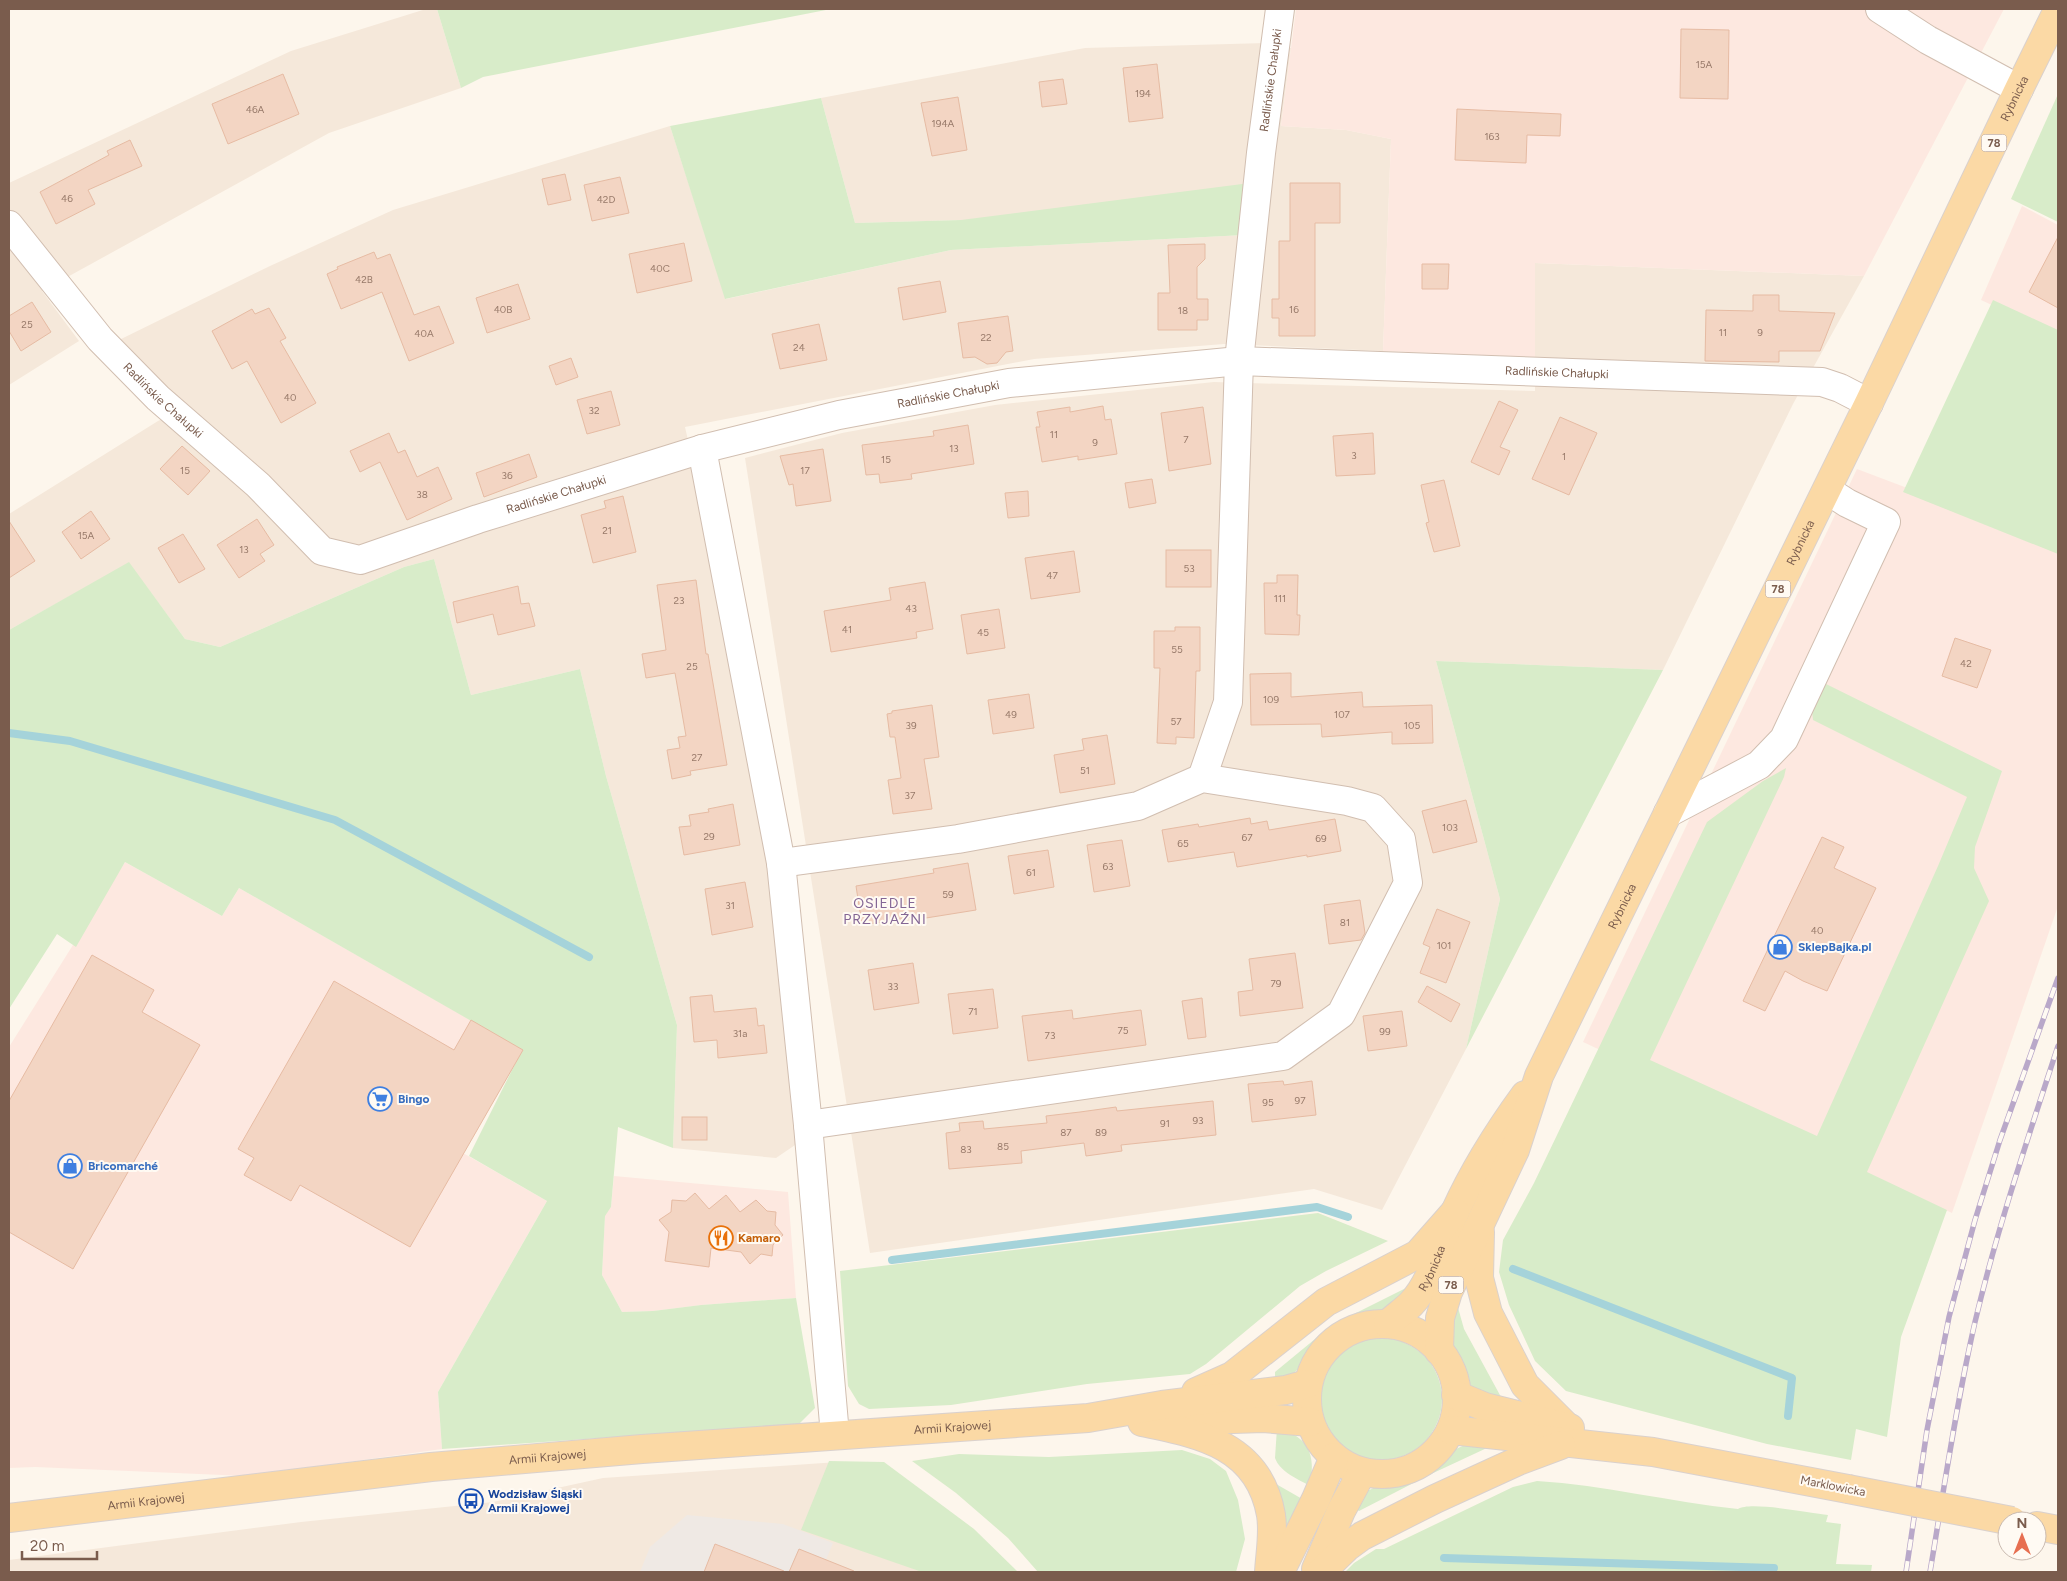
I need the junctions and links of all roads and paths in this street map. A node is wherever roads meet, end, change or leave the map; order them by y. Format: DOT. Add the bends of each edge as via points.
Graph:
graph roads {
  1 [pos="1280,9"];
  2 [pos="1880,9"];
  3 [pos="2058,10"];
  4 [pos="2019,88"];
  5 [pos="9,225"];
  6 [pos="1239,361"];
  7 [pos="1869,403"];
  8 [pos="702,449"];
  9 [pos="1826,490"];
  10 [pos="1202,778"];
  11 [pos="1668,813"];
  12 [pos="781,862"];
  13 [pos="1539,1076"];
  14 [pos="808,1125"];
  15 [pos="1454,1212"];
  16 [pos="1480,1223"];
  17 [pos="1388,1324"];
  18 [pos="1439,1351"];
  19 [pos="1307,1384"];
  20 [pos="1456,1395"];
  21 [pos="1152,1413"];
  22 [pos="1310,1422"];
  23 [pos="1451,1430"];
  24 [pos="835,1435"];
  25 [pos="1566,1436"];
  26 [pos="1334,1457"];
  27 [pos="1362,1472"];
  28 [pos="9,1518"];
  29 [pos="1997,1518"];
  30 [pos="1269,1572"];
  31 [pos="1280,1572"];
  32 [pos="1314,1572"];
  33 [pos="1321,1572"];
  1 -- 6 [label="street, Radlińskie Chałupki"];
  2 -- 4 [label="street" via="1928,40"];
  3 -- 4 [label="main road, Rybnicka / 78"];
  4 -- 7 [label="main road, Rybnicka / 78"];
  5 -- 8 [label="street, Radlińskie Chałupki" via="100,339 158,398 258,485 322,551 360,560 478,519"];
  6 -- 7 [label="street, Radlińskie Chałupki" via="1822,382"];
  6 -- 8 [label="street, Radlińskie Chałupki" via="1010,383 839,415"];
  6 -- 10 [label="street" via="1228,702"];
  7 -- 9 [label="main road, Rybnicka / 78"];
  8 -- 12 [label="street"];
  9 -- 11 [label="main road, Rybnicka / 78"];
  9 -- 11 [label="street" via="1886,522 1784,739 1759,765"];
  10 -- 12 [label="street" via="1138,806 958,839"];
  10 -- 14 [label="street" via="1373,808 1401,839 1408,884 1341,1014 1283,1056"];
  11 -- 13 [label="main road, Rybnicka / 78"];
  12 -- 14 [label="street"];
  13 -- 15 [label="main road, Rybnicka / 78" via="1492,1140"];
  13 -- 16 [label="main road, Rybnicka / 78" via="1516,1150"];
  14 -- 24 [label="street"];
  15 -- 17 [label="main road, Rybnicka / 78" via="1428,1280 1412,1303"];
  15 -- 21 [label="main road" via="1418,1254 1326,1302 1232,1376"];
  16 -- 18 [label="main road, Rybnicka / 78" via="1445,1300 1440,1318"];
  16 -- 25 [label="main road" via="1479,1278 1488,1313 1525,1384"];
  17 -- 18 [label="main road" via="1412,1330"];
  17 -- 19 [label="main road" via="1364,1326 1338,1338 1316,1362"];
  18 -- 20 [label="main road" via="1451,1370"];
  19 -- 21 [label="main road, Armii Krajowej"];
  19 -- 22 [label="main road"];
  20 -- 23 [label="main road"];
  20 -- 25 [label="main road, Marklowicka"];
  21 -- 22 [label="main road, Armii Krajowej"];
  21 -- 24 [label="main road, Armii Krajowej"];
  21 -- 30 [label="main road" via="1182,1431 1216,1442 1242,1459 1264,1492 1271,1515"];
  22 -- 26 [label="main road" via="1320,1442"];
  23 -- 25 [label="main road, Marklowicka"];
  23 -- 27 [label="main road" via="1436,1452 1417,1466 1392,1473"];
  24 -- 28 [label="main road, Armii Krajowej" via="431,1467"];
  25 -- 29 [label="main road, Marklowicka, bridge"];
  25 -- 33 [label="main road" via="1362,1536"];
  26 -- 27 [label="main road"];
  26 -- 31 [label="main road"];
  27 -- 32 [label="main road"];
}
